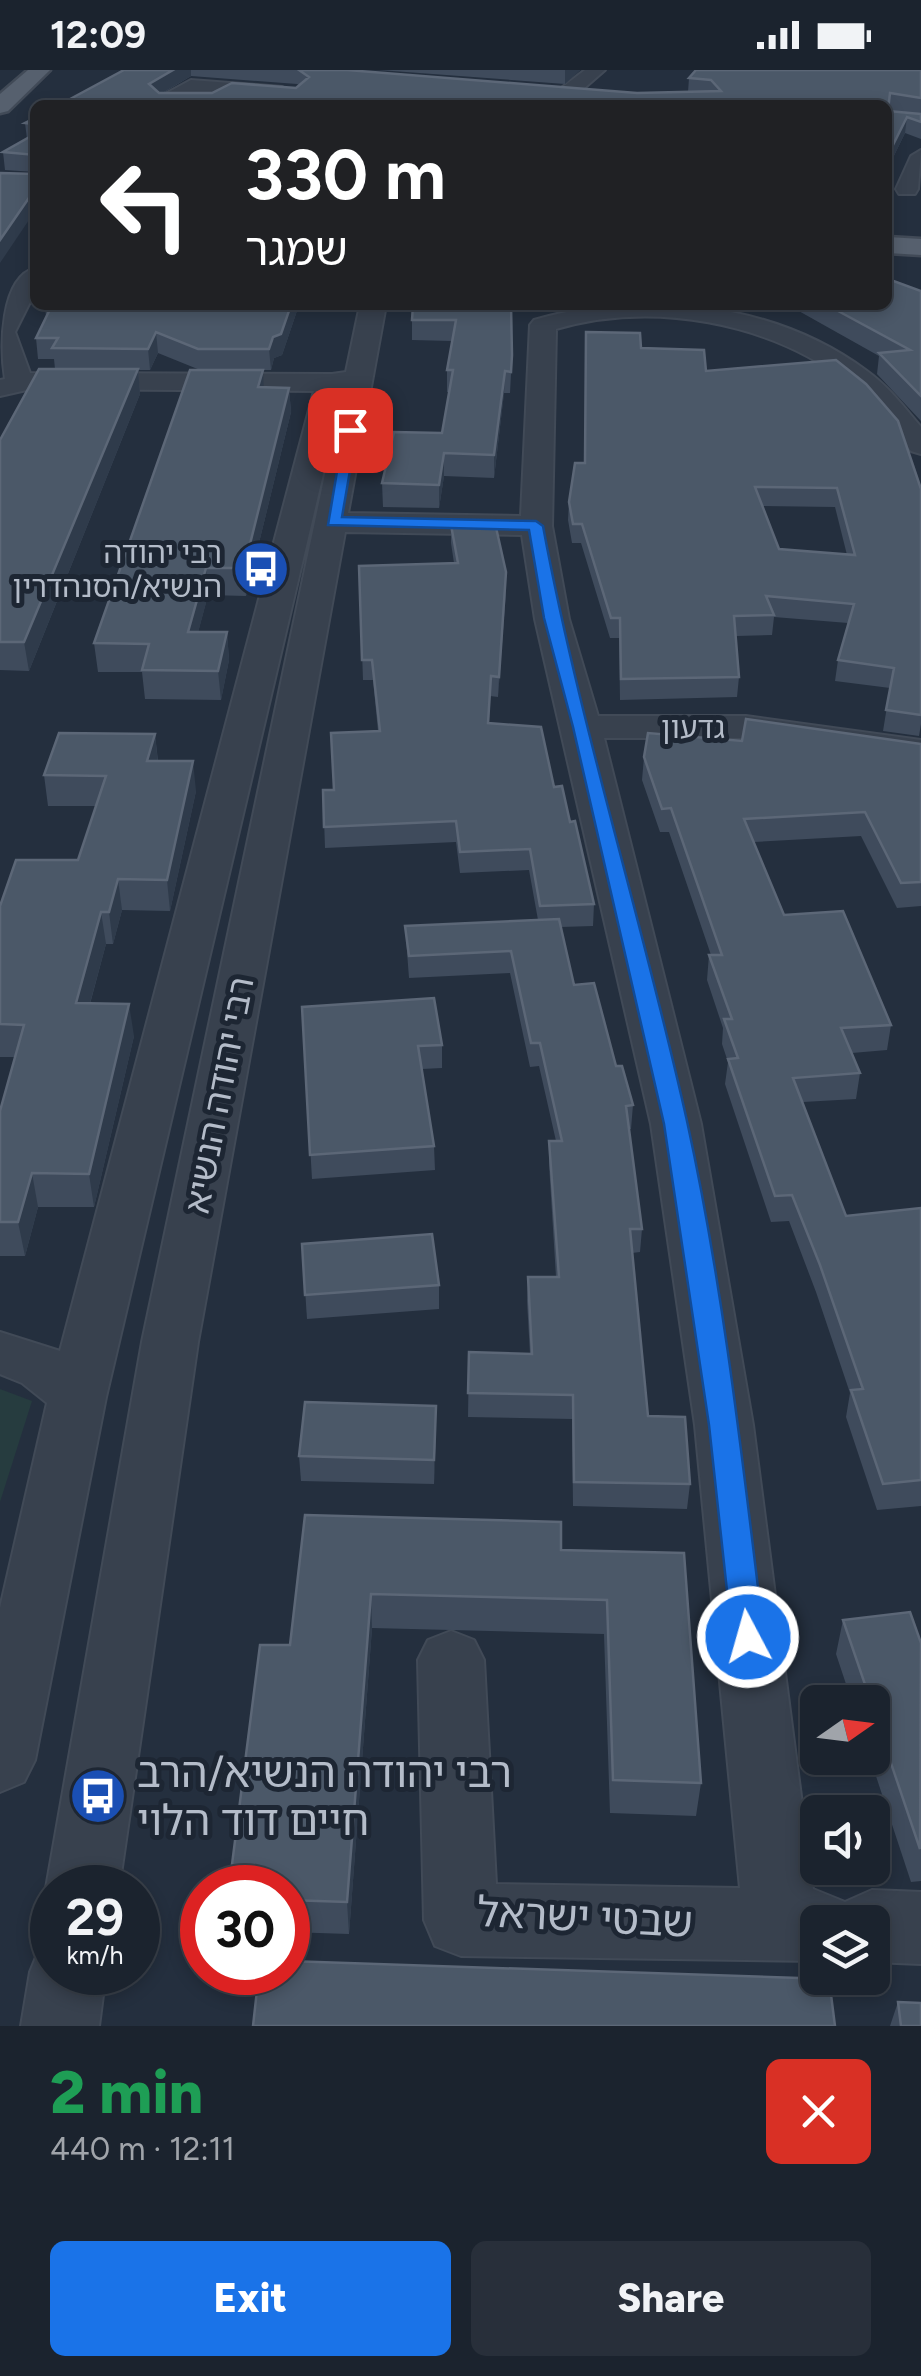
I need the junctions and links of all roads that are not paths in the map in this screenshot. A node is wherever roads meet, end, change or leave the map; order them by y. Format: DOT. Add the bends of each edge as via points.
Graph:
graph roads {
  1 [pos="40,70"];
  2 [pos="596,70"];
  3 [pos="228,89"];
  4 [pos="602,96"];
  5 [pos="295,100"];
  6 [pos="0,106"];
  7 [pos="921,156"];
  8 [pos="907,189"];
  9 [pos="892,245"];
  10 [pos="921,247"];
  11 [pos="892,256"];
  12 [pos="921,258"];
  13 [pos="30,284"];
  14 [pos="344,310"];
  15 [pos="371,310"];
  16 [pos="703,310"];
  17 [pos="541,315"];
  18 [pos="349,384"];
  19 [pos="10,385"];
  20 [pos="921,445"];
  21 [pos="334,522"];
  22 [pos="536,526"];
  23 [pos="582,727"];
  24 [pos="921,752"];
  25 [pos="0,1354"];
  26 [pos="76,1397"];
  27 [pos="451,1660"];
  28 [pos="0,1760"];
  29 [pos="86,1865"];
  30 [pos="799,1924"];
  31 [pos="890,1927"];
  32 [pos="921,1928"];
  33 [pos="65,1995"];
  34 [pos="60,2026"];
  1 -- 6 [label="main road"];
  2 -- 4 [label="street" via="560,93"];
  3 -- 5 [label="street"];
  7 -- 8 [label="street"];
  9 -- 10 [label="main road"];
  11 -- 12 [label="main road"];
  13 -- 19 [label="street" via="2,332"];
  14 -- 18 [label="street, רבי יהודה הנשיא"];
  15 -- 18 [label="street, רבי יהודה הנשיא"];
  16 -- 17 [label="street, שבטי ישראל"];
  16 -- 20 [label="street, שבטי ישראל" via="818,350 880,397"];
  17 -- 22 [label="street, שבטי ישראל"];
  18 -- 19 [label="street"];
  18 -- 21 [label="street, רבי יהודה הנשיא"];
  18 -- 26 [label="street, רבי יהודה הנשיא"];
  21 -- 22 [label="street"];
  21 -- 29 [label="street, רבי יהודה הנשיא" via="170,1342"];
  22 -- 23 [label="street, שבטי ישראל"];
  23 -- 24 [label="street, גדעון" via="746,727"];
  23 -- 30 [label="street, שבטי ישראל" via="676,1124"];
  25 -- 26 [label="street" via="40,1366"];
  26 -- 28 [label="street, רבי יהודה הנשיא"];
  27 -- 30 [label="street, שבטי ישראל" via="460,1920"];
  31 -- 32 [label="street"];
  33 -- 34 [label="street"];
}
